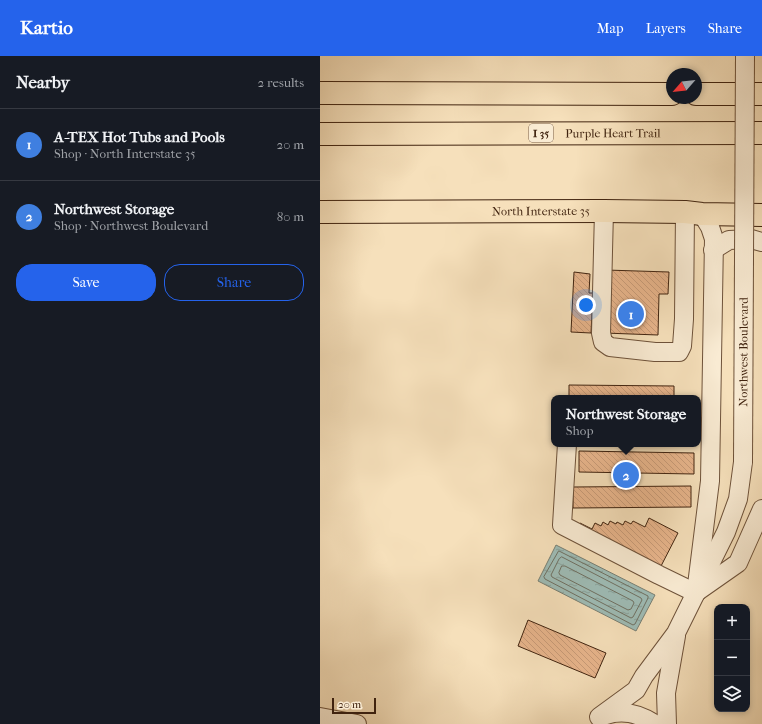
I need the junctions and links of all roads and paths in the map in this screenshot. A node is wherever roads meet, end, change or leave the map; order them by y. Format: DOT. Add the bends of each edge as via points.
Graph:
graph roads {
  1 [pos="745,56"];
  2 [pos="320,93"];
  3 [pos="666,94"];
  4 [pos="702,94"];
  5 [pos="762,94"];
  6 [pos="762,133"];
  7 [pos="320,134"];
  8 [pos="320,212"];
  9 [pos="604,212"];
  10 [pos="693,213"];
  11 [pos="762,215"];
  12 [pos="762,242"];
  13 [pos="713,250"];
  14 [pos="705,412"];
  15 [pos="567,447"];
  16 [pos="762,509"];
  17 [pos="696,593"];
  18 [pos="676,633"];
  19 [pos="320,717"];
  20 [pos="593,721"];
  21 [pos="357,724"];
  22 [pos="655,724"];
  23 [pos="667,724"];
  1 -- 17 [label="street, Northwest Boulevard, bridge" via="743,462 738,499 726,532"];
  2 -- 3 [label="main road"];
  4 -- 5 [label="main road"];
  6 -- 7 [label="main road, Purple Heart Trail / I 35"];
  8 -- 9 [label="main road, North Interstate 35"];
  9 -- 10 [label="main road, North Interstate 35"];
  9 -- 10 [label="street" via="601,333 603,342 610,347 655,352 679,352 682,346"];
  10 -- 11 [label="main road, North Interstate 35"];
  10 -- 13 [label="street" via="710,227 714,239"];
  12 -- 13 [label="street" via="751,239 730,240"];
  13 -- 14 [label="street"];
  14 -- 17 [label="street" via="710,481"];
  15 -- 17 [label="street" via="562,525"];
  16 -- 17 [label="street" via="738,563"];
  17 -- 18 [label="street, Northwest Boulevard"];
  18 -- 20 [label="street, Northwest Boulevard" via="636,690"];
  18 -- 23 [label="street, Northwest Boulevard" via="666,693"];
  19 -- 21 [label="street"];
  20 -- 22 [label="street" via="610,713 627,712 643,716"];
}
